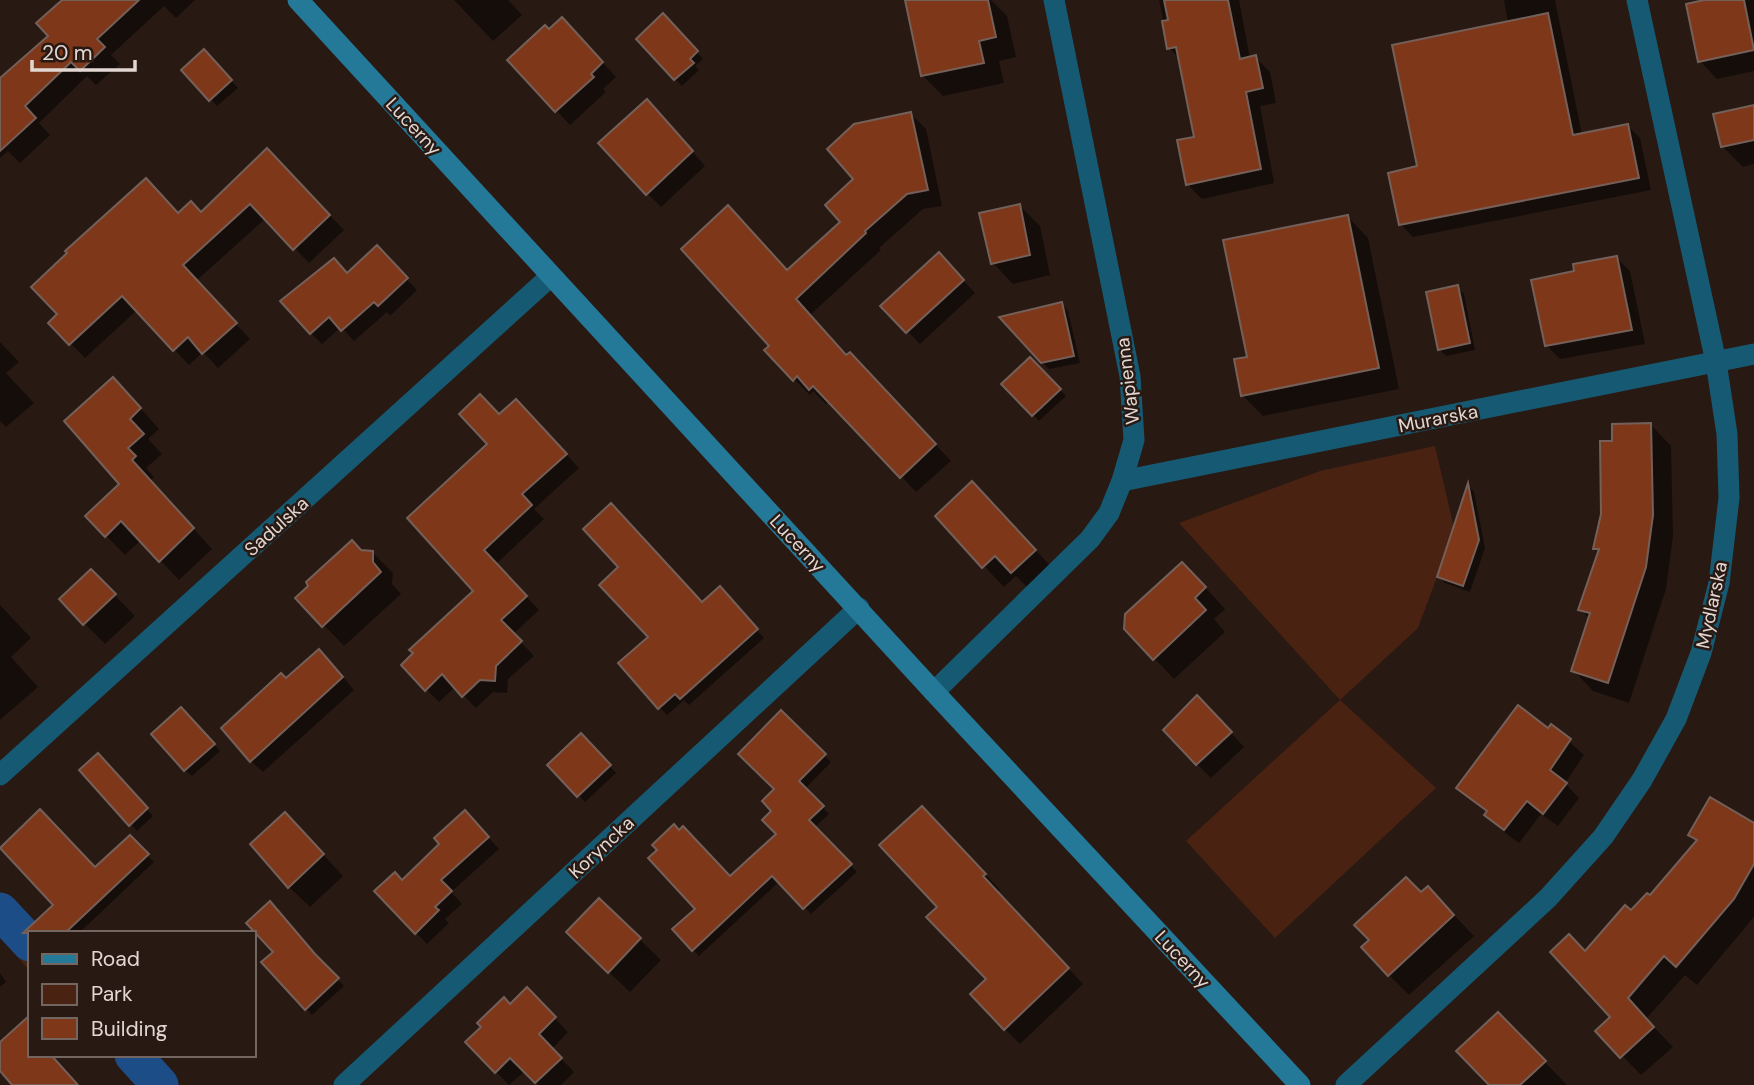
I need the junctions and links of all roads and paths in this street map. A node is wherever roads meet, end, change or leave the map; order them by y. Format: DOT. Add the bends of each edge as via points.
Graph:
graph roads {
  1 [pos="298,0"];
  2 [pos="1054,0"];
  3 [pos="1637,0"];
  4 [pos="551,276"];
  5 [pos="1754,354"];
  6 [pos="1716,362"];
  7 [pos="1122,481"];
  8 [pos="859,608"];
  9 [pos="934,692"];
  10 [pos="0,775"];
  11 [pos="344,1085"];
  12 [pos="1300,1085"];
  13 [pos="1346,1085"];
  1 -- 4 [label="street, Lucerny"];
  2 -- 7 [label="street, Wapienna" via="1130,376 1134,440"];
  3 -- 6 [label="street, Mydlarska"];
  4 -- 8 [label="street, Lucerny"];
  4 -- 10 [label="street, Sadulska"];
  5 -- 6 [label="street, Murarska"];
  6 -- 7 [label="street, Murarska"];
  6 -- 13 [label="street, Mydlarska" via="1727,434 1729,498 1719,583 1701,653 1676,719 1642,780 1574,870"];
  7 -- 9 [label="street, Wapienna" via="1109,513 1090,539"];
  8 -- 9 [label="street, Lucerny"];
  8 -- 11 [label="street, Koryncka"];
  9 -- 12 [label="street, Lucerny"];
}
